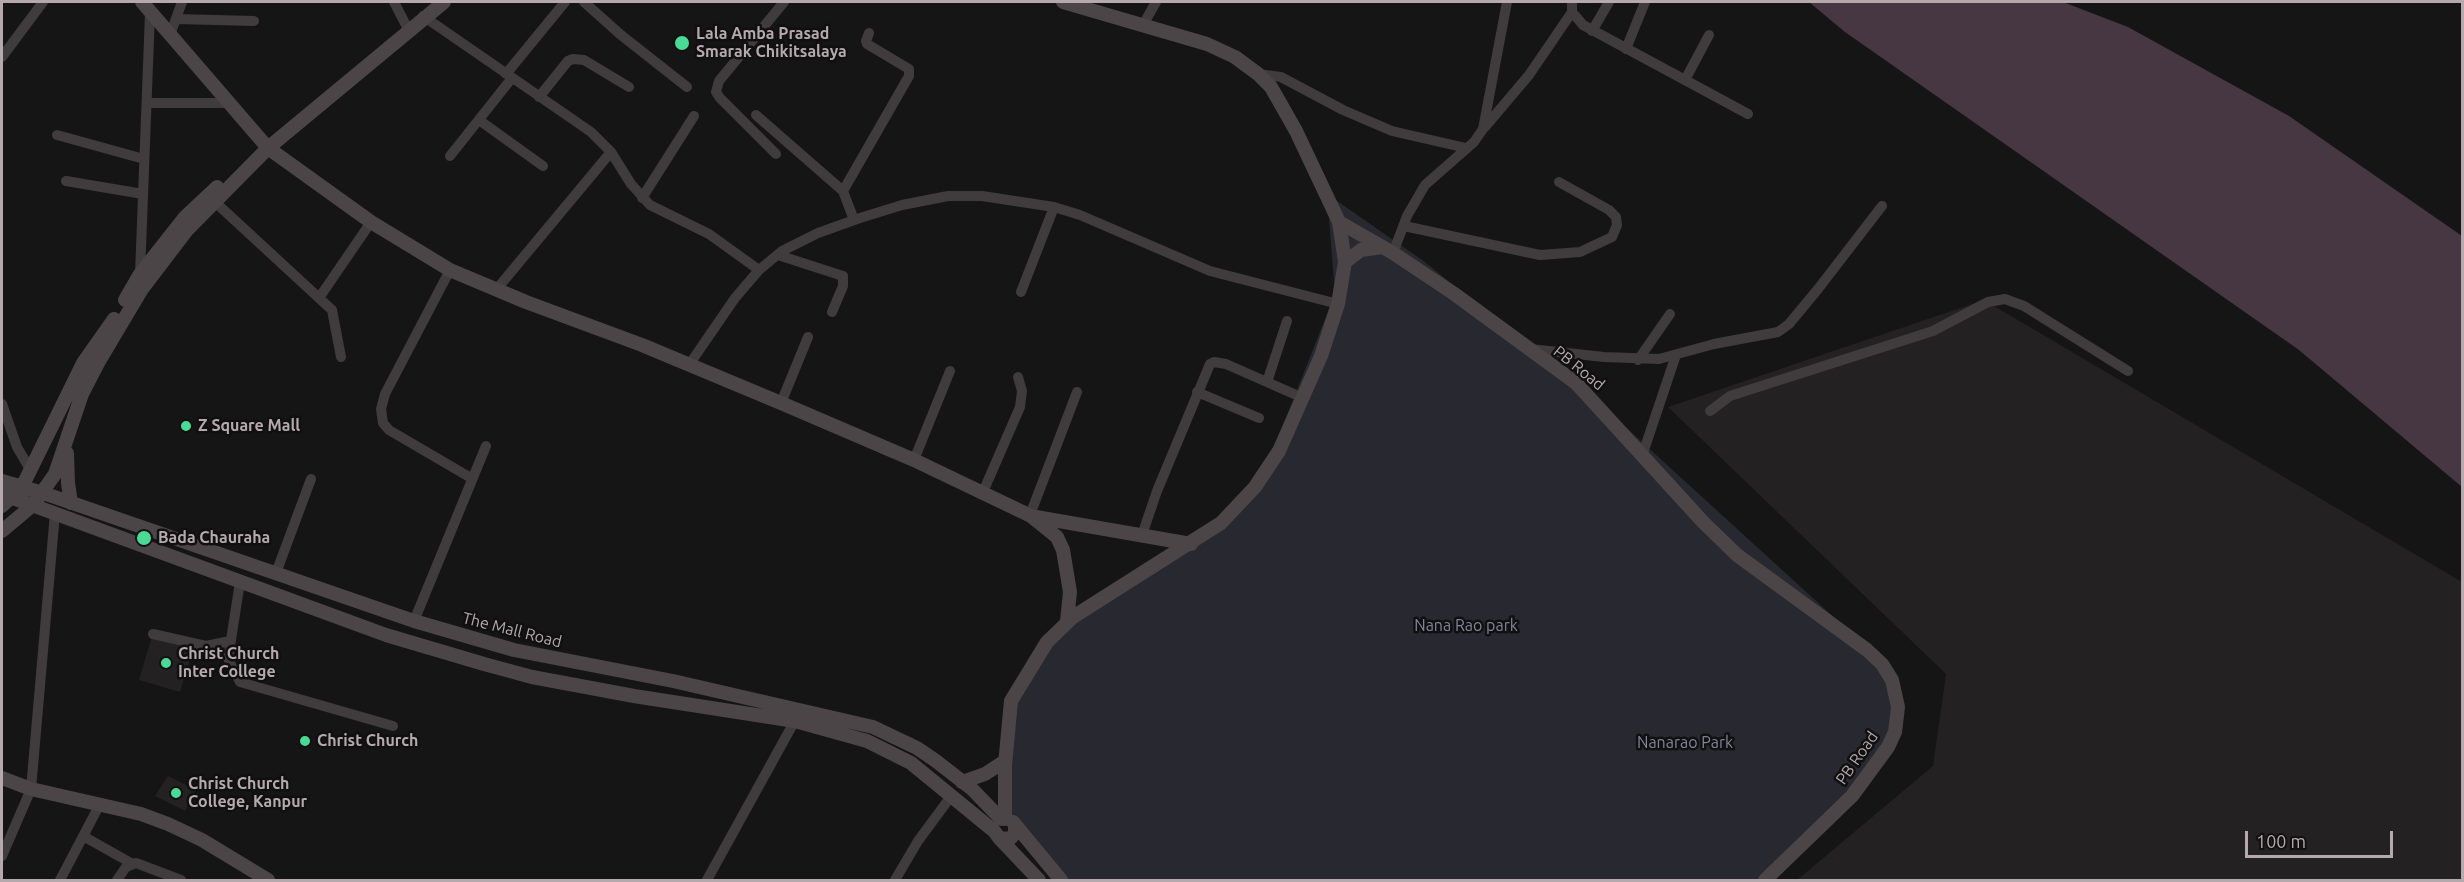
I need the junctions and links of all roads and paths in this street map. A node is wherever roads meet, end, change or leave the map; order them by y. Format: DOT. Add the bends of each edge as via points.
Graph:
graph roads {
  1 [pos="43,2"];
  2 [pos="182,2"];
  3 [pos="394,2"];
  4 [pos="444,2"];
  5 [pos="565,2"];
  6 [pos="584,2"];
  7 [pos="784,2"];
  8 [pos="1063,2"];
  9 [pos="1156,2"];
  10 [pos="1507,2"];
  11 [pos="1609,2"];
  12 [pos="1645,2"];
  13 [pos="146,7"];
  14 [pos="1572,7"];
  15 [pos="423,16"];
  16 [pos="176,19"];
  17 [pos="254,21"];
  18 [pos="1143,26"];
  19 [pos="408,29"];
  20 [pos="1592,31"];
  21 [pos="869,33"];
  22 [pos="170,35"];
  23 [pos="1708,35"];
  24 [pos="1626,49"];
  25 [pos="2,57"];
  26 [pos="1258,74"];
  27 [pos="509,76"];
  28 [pos="1685,81"];
  29 [pos="629,87"];
  30 [pos="687,87"];
  31 [pos="539,97"];
  32 [pos="147,103"];
  33 [pos="229,103"];
  34 [pos="1748,114"];
  35 [pos="756,115"];
  36 [pos="694,116"];
  37 [pos="479,120"];
  38 [pos="1483,129"];
  39 [pos="57,135"];
  40 [pos="265,144"];
  41 [pos="1466,148"];
  42 [pos="611,152"];
  43 [pos="776,154"];
  44 [pos="450,156"];
  45 [pos="144,159"];
  46 [pos="543,166"];
  47 [pos="66,181"];
  48 [pos="1559,182"];
  49 [pos="843,191"];
  50 [pos="143,194"];
  51 [pos="642,198"];
  52 [pos="215,202"];
  53 [pos="1882,206"];
  54 [pos="1054,207"];
  55 [pos="854,220"];
  56 [pos="371,222"];
  57 [pos="1340,222"];
  58 [pos="1404,225"];
  59 [pos="1388,250"];
  60 [pos="778,255"];
  61 [pos="1345,262"];
  62 [pos="450,270"];
  63 [pos="759,270"];
  64 [pos="140,274"];
  65 [pos="496,290"];
  66 [pos="1021,292"];
  67 [pos="318,298"];
  68 [pos="1338,304"];
  69 [pos="832,312"];
  70 [pos="1671,314"];
  71 [pos="1287,321"];
  72 [pos="808,337"];
  73 [pos="1526,348"];
  74 [pos="1676,355"];
  75 [pos="341,357"];
  76 [pos="1638,360"];
  77 [pos="689,365"];
  78 [pos="950,371"];
  79 [pos="2128,371"];
  80 [pos="1018,377"];
  81 [pos="1267,382"];
  82 [pos="1077,392"];
  83 [pos="1197,392"];
  84 [pos="1303,398"];
  85 [pos="780,403"];
  86 [pos="2,404"];
  87 [pos="1710,411"];
  88 [pos="1259,418"];
  89 [pos="68,442"];
  90 [pos="486,446"];
  91 [pos="1642,456"];
  92 [pos="914,460"];
  93 [pos="31,471"];
  94 [pos="471,478"];
  95 [pos="311,479"];
  96 [pos="2,481"];
  97 [pos="22,487"];
  98 [pos="983,492"];
  99 [pos="43,493"];
  100 [pos="4,499"];
  101 [pos="71,502"];
  102 [pos="33,505"];
  103 [pos="55,513"];
  104 [pos="1031,516"];
  105 [pos="2,531"];
  106 [pos="1142,535"];
  107 [pos="1191,544"];
  108 [pos="276,573"];
  109 [pos="240,582"];
  110 [pos="414,621"];
  111 [pos="1067,621"];
  112 [pos="153,634"];
  113 [pos="230,641"];
  114 [pos="514,650"];
  115 [pos="508,671"];
  116 [pos="798,715"];
  117 [pos="393,726"];
  118 [pos="1005,761"];
  119 [pos="2,778"];
  120 [pos="962,782"];
  121 [pos="31,789"];
  122 [pos="952,795"];
  123 [pos="100,804"];
  124 [pos="1003,827"];
  125 [pos="83,836"];
  126 [pos="2,856"];
  127 [pos="131,863"];
  128 [pos="60,880"];
  129 [pos="117,880"];
  130 [pos="181,880"];
  131 [pos="268,880"];
  132 [pos="707,880"];
  133 [pos="896,880"];
  134 [pos="1039,880"];
  135 [pos="1061,880"];
  136 [pos="1765,880"];
  1 -- 25 [label="street"];
  2 -- 16 [label="street"];
  3 -- 19 [label="street"];
  4 -- 15 [label="street"];
  5 -- 27 [label="street"];
  6 -- 30 [label="street"];
  7 -- 43 [label="street" via="719,81 716,92"];
  8 -- 18 [label="street"];
  9 -- 18 [label="street"];
  10 -- 38 [label="street"];
  11 -- 20 [label="street"];
  12 -- 24 [label="street"];
  13 -- 22 [label="street"];
  13 -- 32 [label="street"];
  14 -- 20 [label="street" via="1576,19"];
  14 -- 38 [label="street" via="1528,75"];
  15 -- 19 [label="street"];
  15 -- 27 [label="street"];
  16 -- 17 [label="street"];
  16 -- 22 [label="street"];
  18 -- 26 [label="street" via="1207,44"];
  19 -- 40 [label="street"];
  20 -- 24 [label="street"];
  21 -- 49 [label="street" via="867,44 904,64 909,76"];
  22 -- 33 [label="street"];
  23 -- 28 [label="street"];
  24 -- 28 [label="street"];
  26 -- 41 [label="street" via="1281,76 1342,110 1392,131"];
  26 -- 57 [label="street" via="1271,87 1296,131"];
  27 -- 31 [label="street"];
  27 -- 37 [label="street"];
  28 -- 34 [label="street"];
  29 -- 31 [label="street" via="584,60 573,59"];
  31 -- 42 [label="street" via="591,132"];
  32 -- 33 [label="street"];
  32 -- 45 [label="street"];
  33 -- 40 [label="street"];
  35 -- 49 [label="street"];
  36 -- 51 [label="street"];
  37 -- 44 [label="street"];
  37 -- 46 [label="street"];
  38 -- 41 [label="street"];
  39 -- 45 [label="street"];
  40 -- 52 [label="street"];
  40 -- 56 [label="street"];
  40 -- 64 [label="street" via="185,217"];
  41 -- 58 [label="street" via="1425,185"];
  42 -- 51 [label="street"];
  42 -- 65 [label="street"];
  45 -- 50 [label="street"];
  47 -- 50 [label="street"];
  48 -- 58 [label="street" via="1616,217 1612,237 1580,252 1540,255"];
  49 -- 55 [label="street"];
  50 -- 64 [label="street"];
  51 -- 63 [label="street" via="662,213 709,234"];
  52 -- 67 [label="street"];
  52 -- 89 [label="street" via="187,230 142,289 82,394"];
  53 -- 74 [label="street" via="1789,324 1770,335"];
  54 -- 55 [label="street" via="982,196 948,196"];
  54 -- 66 [label="street"];
  54 -- 68 [label="street" via="1210,271"];
  55 -- 60 [label="street" via="818,233"];
  56 -- 62 [label="street"];
  56 -- 67 [label="street"];
  57 -- 59 [label="street, PB Road"];
  57 -- 61 [label="street"];
  58 -- 59 [label="street"];
  59 -- 61 [label="street" via="1361,250"];
  59 -- 73 [label="street, PB Road" via="1454,293"];
  60 -- 63 [label="street"];
  60 -- 69 [label="street" via="843,276"];
  61 -- 68 [label="street"];
  62 -- 65 [label="street"];
  62 -- 94 [label="street" via="384,394 381,409 388,430"];
  63 -- 77 [label="street"];
  64 -- 93 [label="street" via="83,363"];
  65 -- 77 [label="street"];
  67 -- 75 [label="street" via="334,315"];
  68 -- 84 [label="street"];
  70 -- 76 [label="street"];
  71 -- 81 [label="street"];
  72 -- 85 [label="street"];
  73 -- 76 [label="street"];
  73 -- 91 [label="street, PB Road" via="1576,383"];
  74 -- 76 [label="street"];
  74 -- 91 [label="street"];
  77 -- 85 [label="street"];
  78 -- 92 [label="street"];
  79 -- 87 [label="street" via="2024,306 2005,299 1988,302 1933,331 1730,396"];
  80 -- 98 [label="street" via="1022,391 1020,407"];
  81 -- 83 [label="street" via="1214,362 1205,370"];
  81 -- 84 [label="street"];
  82 -- 104 [label="street"];
  83 -- 88 [label="street"];
  83 -- 106 [label="street"];
  84 -- 107 [label="street" via="1279,451 1259,483 1231,515"];
  85 -- 92 [label="street"];
  86 -- 93 [label="street" via="17,447"];
  89 -- 99 [label="street"];
  89 -- 101 [label="street"];
  90 -- 94 [label="street"];
  91 -- 136 [label="street, PB Road" via="1737,555 1868,650 1882,664 1896,693 1895,732 1869,775"];
  92 -- 98 [label="street"];
  93 -- 97 [label="street"];
  94 -- 110 [label="street"];
  95 -- 108 [label="street"];
  96 -- 97 [label="street, The Mall Road"];
  97 -- 99 [label="street, The Mall Road"];
  97 -- 100 [label="street"];
  98 -- 104 [label="street"];
  99 -- 101 [label="street, The Mall Road"];
  99 -- 102 [label="street"];
  100 -- 102 [label="street, The Mall Road"];
  101 -- 108 [label="street, The Mall Road"];
  102 -- 103 [label="street, The Mall Road"];
  102 -- 105 [label="street"];
  103 -- 109 [label="street, The Mall Road"];
  103 -- 121 [label="street"];
  104 -- 106 [label="street"];
  104 -- 111 [label="street" via="1057,537 1063,550 1070,592"];
  106 -- 107 [label="street"];
  107 -- 111 [label="street"];
  108 -- 110 [label="street, The Mall Road"];
  109 -- 113 [label="street"];
  109 -- 115 [label="street, The Mall Road" via="386,635"];
  110 -- 114 [label="street, The Mall Road"];
  111 -- 118 [label="street" via="1047,642 1013,695"];
  112 -- 113 [label="street" via="206,646"];
  113 -- 117 [label="street" via="228,659 240,682"];
  114 -- 115 [label="street"];
  114 -- 116 [label="street, The Mall Road"];
  115 -- 116 [label="street, The Mall Road" via="634,696"];
  116 -- 120 [label="street, The Mall Road" via="873,727 893,735 936,760"];
  116 -- 122 [label="street, The Mall Road" via="889,750"];
  116 -- 132 [label="street"];
  118 -- 120 [label="street"];
  118 -- 124 [label="street"];
  119 -- 121 [label="street"];
  120 -- 124 [label="street, The Mall Road"];
  121 -- 123 [label="street"];
  121 -- 126 [label="street"];
  122 -- 124 [label="street, The Mall Road"];
  122 -- 133 [label="street" via="918,841"];
  123 -- 125 [label="street"];
  123 -- 131 [label="street" via="168,824"];
  124 -- 134 [label="street, The Mall Road"];
  124 -- 135 [label="street, The Mall Road"];
  125 -- 127 [label="street"];
  125 -- 128 [label="street"];
  127 -- 129 [label="street"];
  127 -- 130 [label="street"];
}
